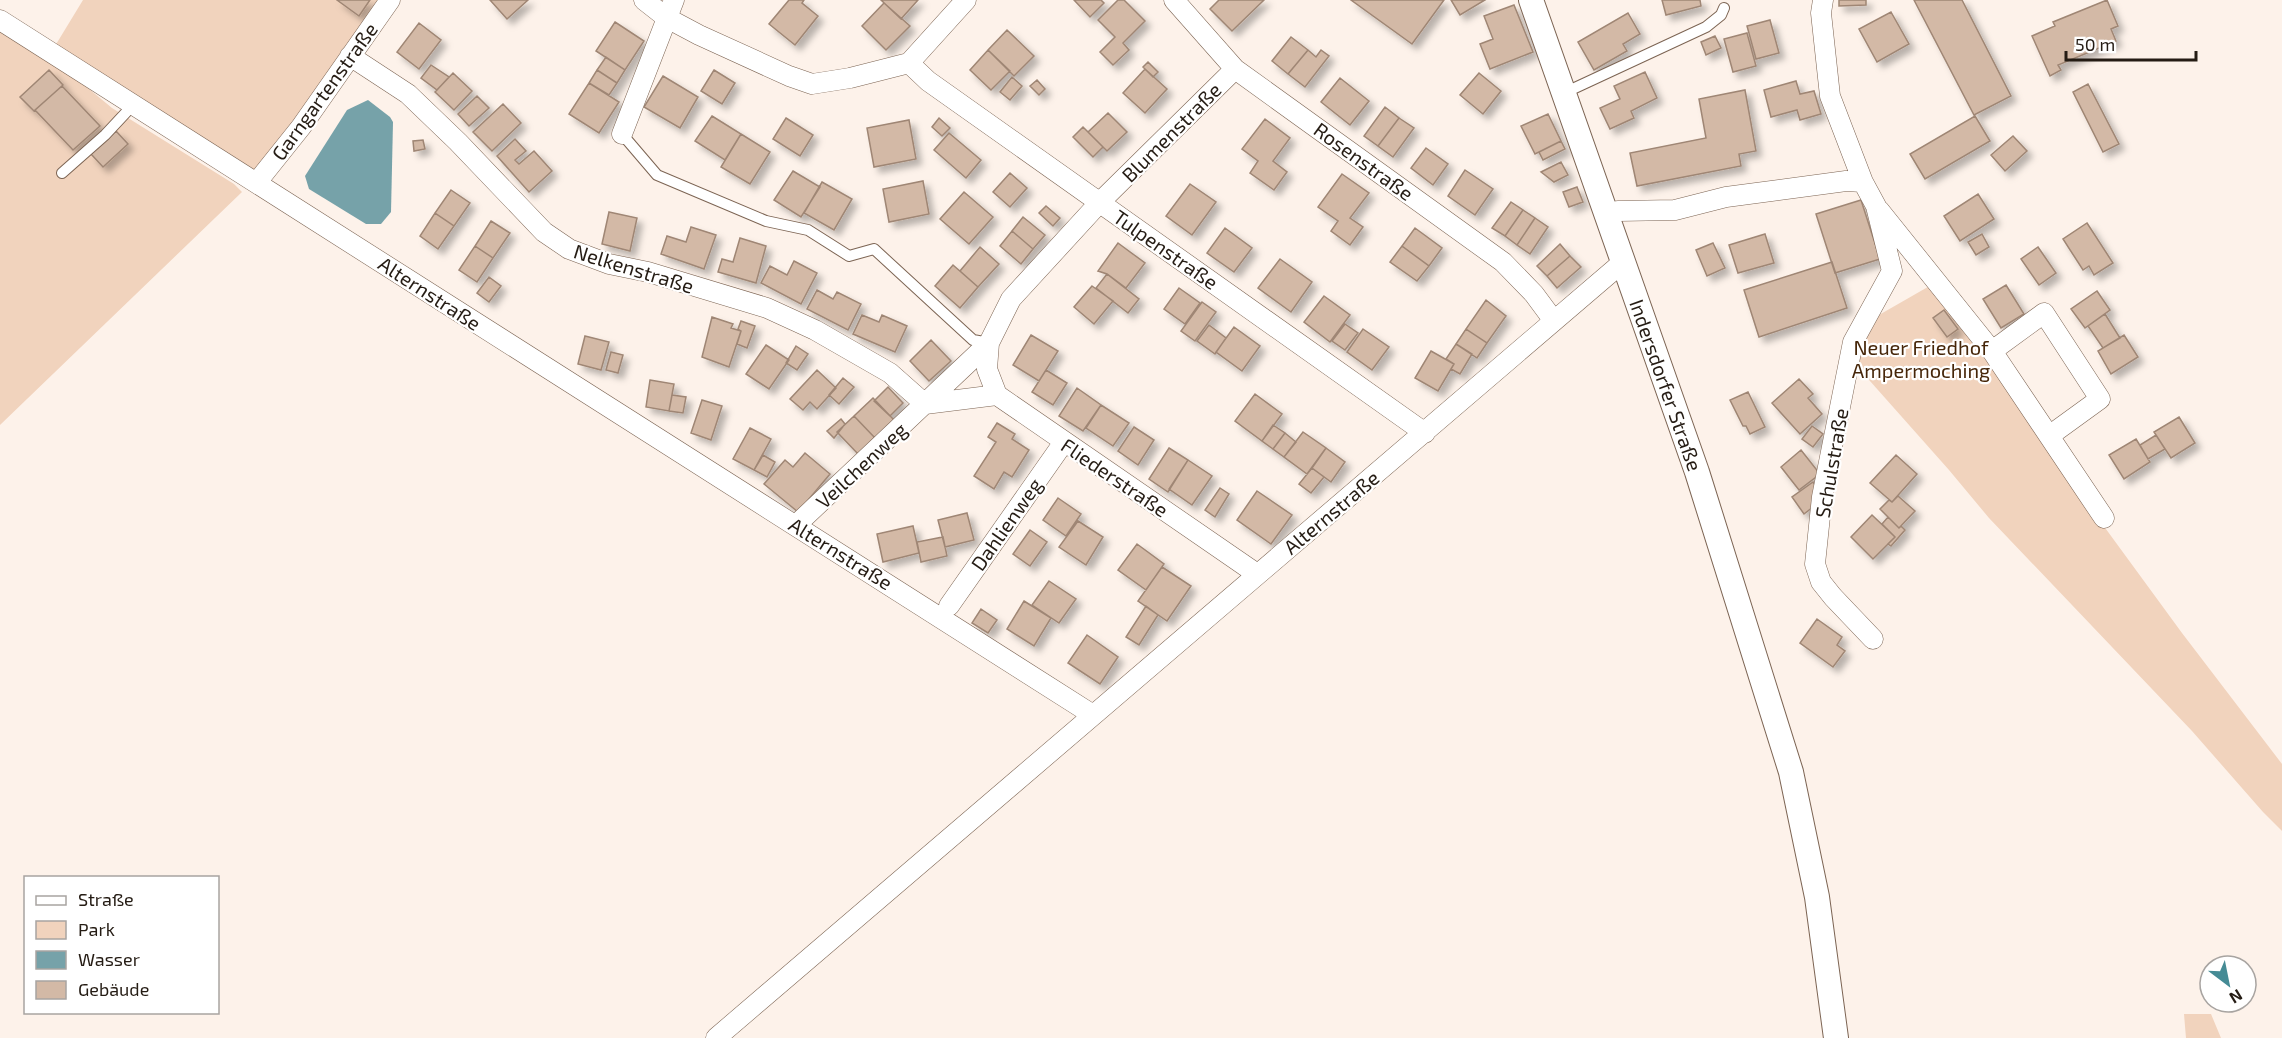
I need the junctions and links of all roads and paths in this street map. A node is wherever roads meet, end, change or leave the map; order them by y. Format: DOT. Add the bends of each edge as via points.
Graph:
graph roads {
  1 [pos="390,0"];
  2 [pos="644,0"];
  3 [pos="966,0"];
  4 [pos="1174,0"];
  5 [pos="1531,0"];
  6 [pos="1823,0"];
  7 [pos="1724,8"];
  8 [pos="671,9"];
  9 [pos="0,20"];
  10 [pos="350,56"];
  11 [pos="909,63"];
  12 [pos="1235,69"];
  13 [pos="1564,93"];
  14 [pos="134,105"];
  15 [pos="622,134"];
  16 [pos="62,173"];
  17 [pos="257,182"];
  18 [pos="1863,182"];
  19 [pos="1100,202"];
  20 [pos="1876,206"];
  21 [pos="1606,214"];
  22 [pos="1623,262"];
  23 [pos="1554,321"];
  24 [pos="988,343"];
  25 [pos="1992,351"];
  26 [pos="997,395"];
  27 [pos="925,404"];
  28 [pos="1425,433"];
  29 [pos="2049,435"];
  30 [pos="1064,442"];
  31 [pos="2104,518"];
  32 [pos="796,525"];
  33 [pos="1257,574"];
  34 [pos="949,606"];
  35 [pos="1873,639"];
  36 [pos="1093,715"];
  37 [pos="716,1038"];
  38 [pos="1836,1038"];
  1 -- 10 [label="street, Garngartenstraße"];
  2 -- 8 [label="street"];
  3 -- 11 [label="street"];
  4 -- 12 [label="street, Rosenstraße"];
  5 -- 13 [label="street, Indersdorfer Straße"];
  6 -- 18 [label="street, Schulstraße" via="1830,96"];
  7 -- 13 [label="lane" via="1706,27"];
  8 -- 11 [label="street" via="708,40 813,84"];
  8 -- 15 [label="street"];
  9 -- 14 [label="street, Alternstraße"];
  10 -- 17 [label="street, Garngartenstraße"];
  10 -- 27 [label="street, Nelkenstraße" via="408,94 544,232 569,249 767,308 890,373"];
  11 -- 19 [label="street, Tulpenstraße" via="928,81"];
  12 -- 19 [label="street, Blumenstraße"];
  12 -- 23 [label="street, Rosenstraße" via="1503,262"];
  13 -- 21 [label="street, Indersdorfer Straße"];
  14 -- 16 [label="lane"];
  14 -- 17 [label="street, Alternstraße"];
  15 -- 24 [label="lane" via="657,176 766,221 808,230 849,256 874,249 973,340"];
  17 -- 32 [label="street, Alternstraße"];
  18 -- 20 [label="street, Schulstraße"];
  18 -- 21 [label="street" via="1726,197 1675,210"];
  19 -- 24 [label="street, Blumenstraße" via="1011,299"];
  19 -- 28 [label="street, Tulpenstraße"];
  20 -- 25 [label="street"];
  20 -- 35 [label="street, Schulstraße" via="1892,271 1853,342 1822,497 1815,564 1821,582"];
  21 -- 22 [label="street, Indersdorfer Straße"];
  22 -- 23 [label="street, Alternstraße"];
  22 -- 38 [label="street, Indersdorfer Straße" via="1697,472 1791,772 1817,897"];
  23 -- 28 [label="street, Alternstraße"];
  24 -- 26 [label="street, Blumenstraße" via="987,369"];
  24 -- 27 [label="street, Veilchenweg"];
  25 -- 29 [label="street"];
  25 -- 29 [label="street" via="2044,313 2100,399"];
  26 -- 27 [label="street"];
  26 -- 30 [label="street, Fliederstraße"];
  27 -- 32 [label="street, Veilchenweg"];
  28 -- 33 [label="street, Alternstraße"];
  29 -- 31 [label="street"];
  30 -- 33 [label="street, Fliederstraße"];
  30 -- 34 [label="street, Dahlienweg"];
  32 -- 36 [label="street, Alternstraße"];
  33 -- 36 [label="street, Alternstraße"];
  36 -- 37 [label="street"];
}
